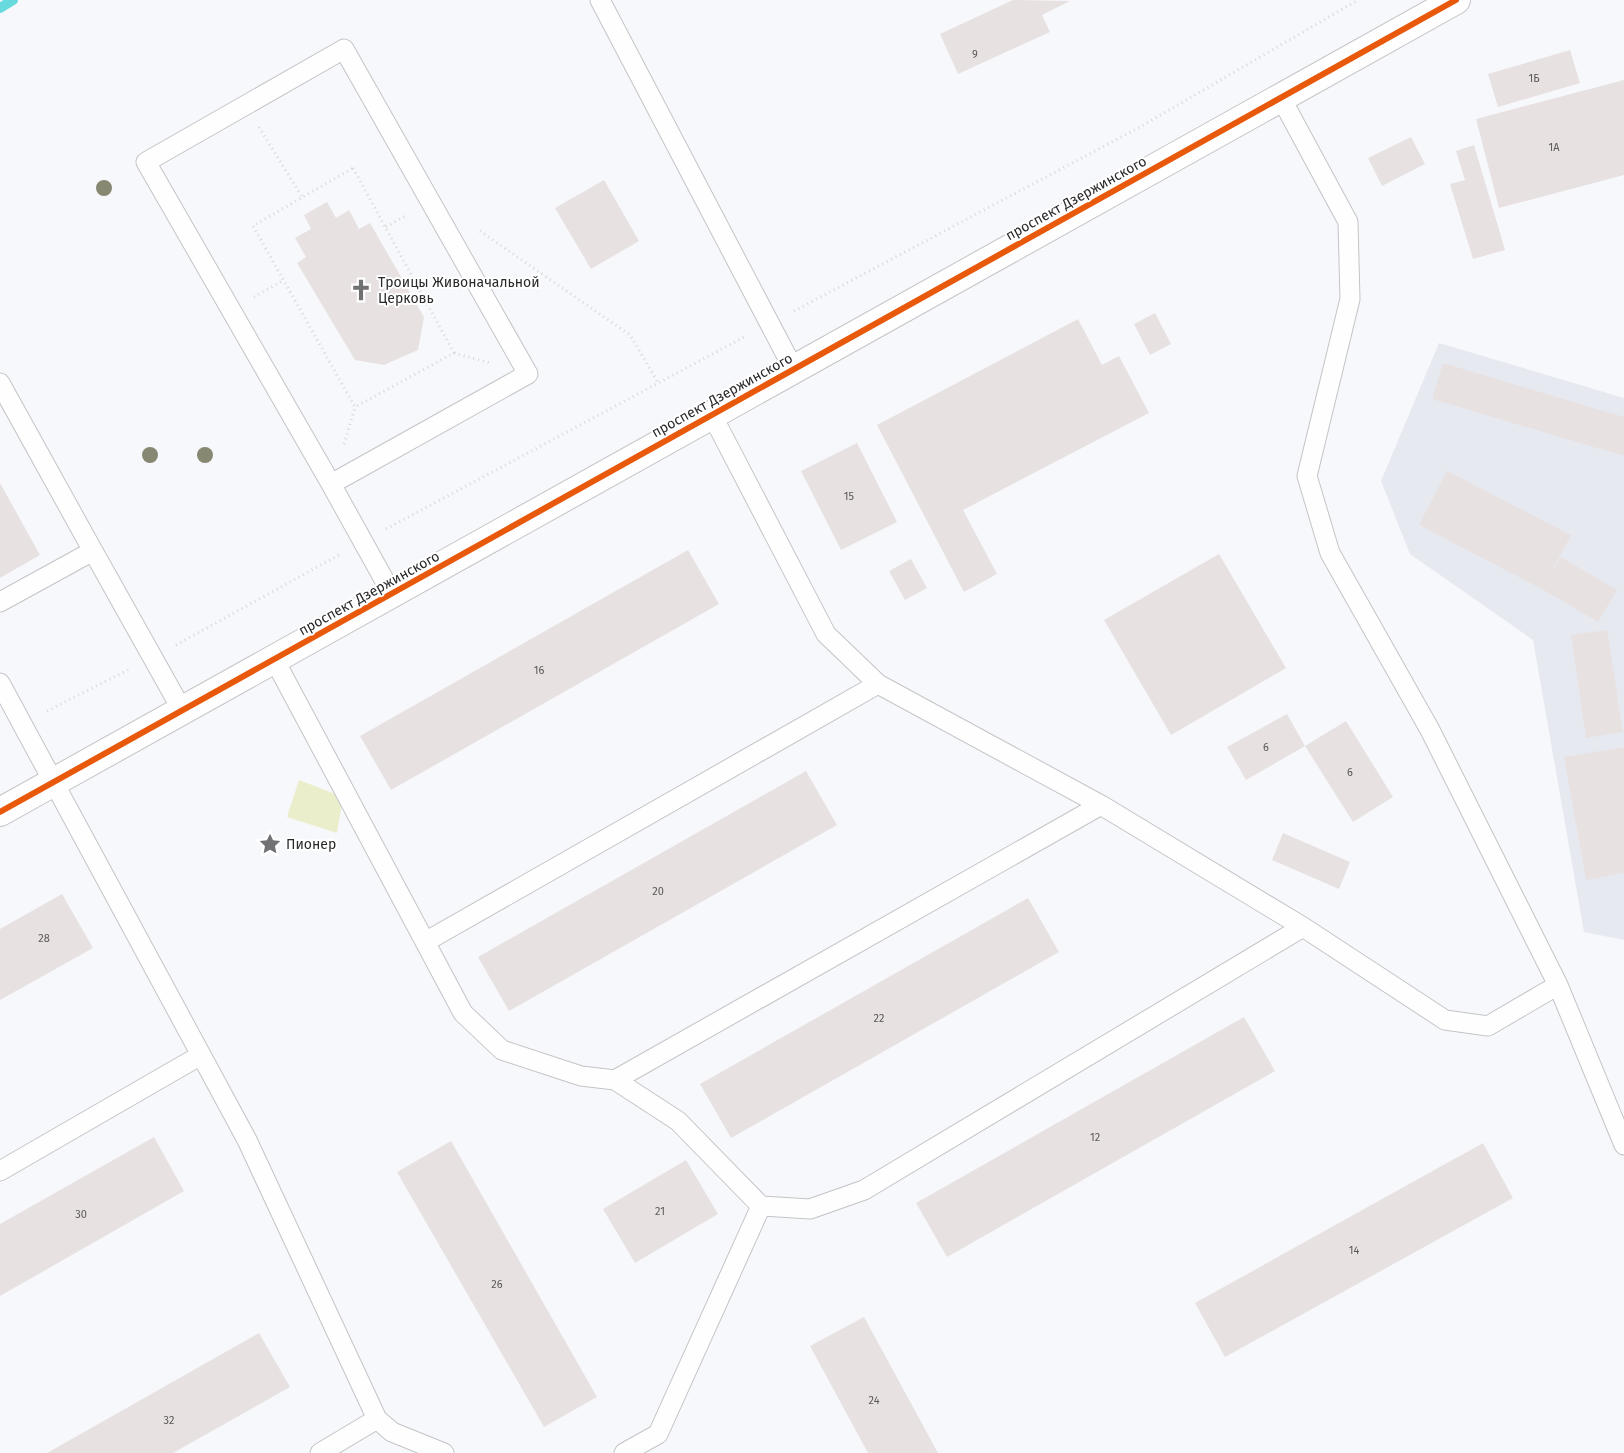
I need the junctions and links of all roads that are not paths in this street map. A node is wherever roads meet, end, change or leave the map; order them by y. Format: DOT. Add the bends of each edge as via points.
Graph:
graph roads {
  1 [pos="600,0"];
  2 [pos="1456,0"];
  3 [pos="1281,98"];
  4 [pos="794,370"];
  5 [pos="0,383"];
  6 [pos="712,415"];
  7 [pos="331,484"];
  8 [pos="93,551"];
  9 [pos="392,594"];
  10 [pos="0,602"];
  11 [pos="274,659"];
  12 [pos="0,683"];
  13 [pos="878,684"];
  14 [pos="182,710"];
  15 [pos="54,781"];
  16 [pos="1101,805"];
  17 [pos="0,812"];
  18 [pos="1303,926"];
  19 [pos="425,942"];
  20 [pos="1558,985"];
  21 [pos="201,1055"];
  22 [pos="615,1080"];
  23 [pos="1624,1145"];
  24 [pos="0,1171"];
  25 [pos="762,1206"];
  26 [pos="377,1419"];
  27 [pos="320,1453"];
  28 [pos="444,1453"];
  29 [pos="624,1453"];
  1 -- 4 [label="lane"];
  2 -- 3 [label="street, проспект Дзержинского"];
  3 -- 4 [label="street, проспект Дзержинского"];
  3 -- 20 [label="lane" via="1348,222 1350,300 1307,476 1330,553 1430,730"];
  4 -- 6 [label="street, проспект Дзержинского"];
  5 -- 8 [label="lane"];
  6 -- 9 [label="street, проспект Дзержинского"];
  6 -- 13 [label="lane" via="826,634"];
  7 -- 7 [label="lane" via="528,374 344,49 146,162"];
  7 -- 9 [label="lane"];
  8 -- 10 [label="lane"];
  8 -- 14 [label="lane"];
  9 -- 11 [label="street, проспект Дзержинского"];
  11 -- 14 [label="street, проспект Дзержинского"];
  11 -- 19 [label="lane"];
  12 -- 15 [label="lane"];
  13 -- 16 [label="lane"];
  13 -- 19 [label="lane"];
  14 -- 15 [label="street, проспект Дзержинского"];
  15 -- 17 [label="street, проспект Дзержинского"];
  15 -- 21 [label="lane"];
  16 -- 18 [label="lane"];
  16 -- 22 [label="lane"];
  18 -- 20 [label="lane" via="1445,1020 1488,1026"];
  18 -- 25 [label="lane" via="864,1190 810,1208"];
  19 -- 22 [label="lane" via="463,1013 502,1050 581,1076"];
  20 -- 23 [label="lane"];
  21 -- 24 [label="lane"];
  21 -- 26 [label="lane" via="247,1140"];
  22 -- 25 [label="lane" via="678,1121"];
  25 -- 29 [label="lane" via="658,1434"];
  26 -- 27 [label="lane"];
  26 -- 28 [label="lane" via="392,1432"];
}
